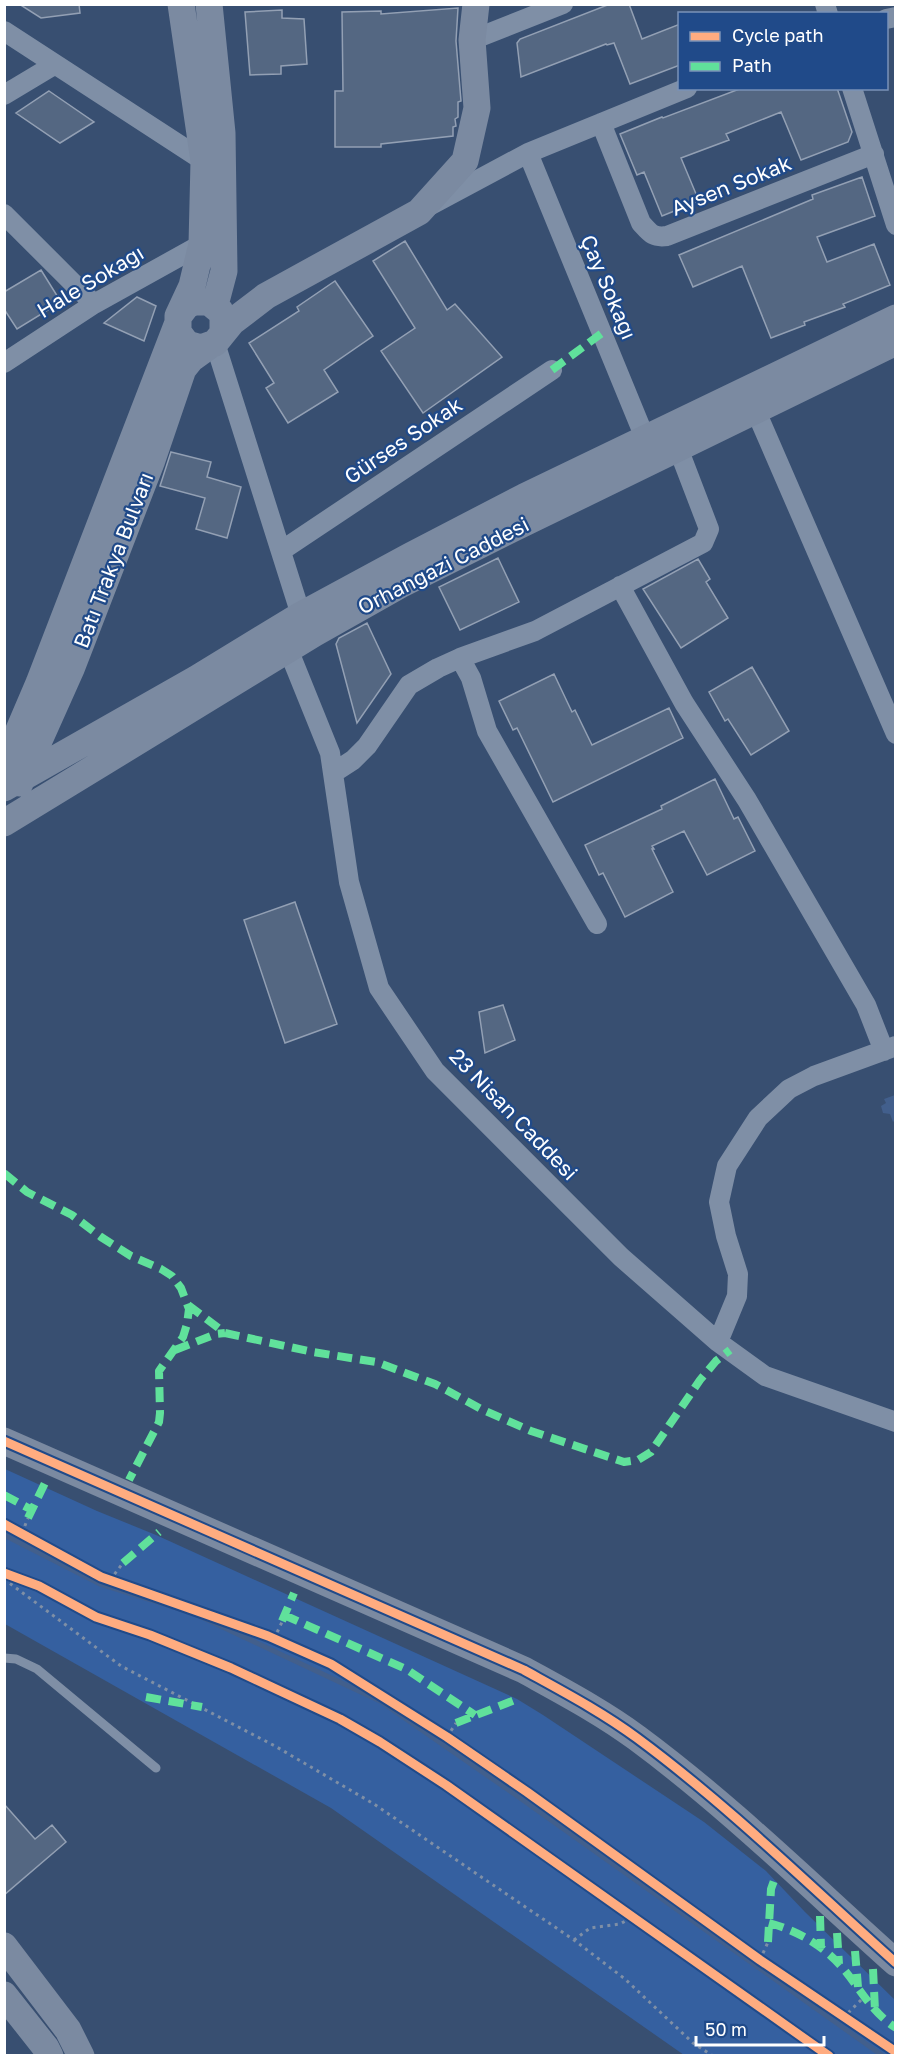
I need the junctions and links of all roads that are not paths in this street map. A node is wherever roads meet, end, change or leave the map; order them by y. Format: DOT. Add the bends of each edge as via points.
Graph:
graph roads {
  1 [pos="181,4"];
  2 [pos="209,4"];
  3 [pos="476,4"];
  4 [pos="563,4"];
  5 [pos="4,31"];
  6 [pos="472,40"];
  7 [pos="54,65"];
  8 [pos="682,90"];
  9 [pos="853,90"];
  10 [pos="4,95"];
  11 [pos="601,123"];
  12 [pos="528,153"];
  13 [pos="874,154"];
  14 [pos="204,161"];
  15 [pos="418,212"];
  16 [pos="4,214"];
  17 [pos="896,225"];
  18 [pos="202,244"];
  19 [pos="94,304"];
  20 [pos="896,318"];
  21 [pos="178,321"];
  22 [pos="216,327"];
  23 [pos="896,342"];
  24 [pos="4,363"];
  25 [pos="552,370"];
  26 [pos="755,409"];
  27 [pos="645,438"];
  28 [pos="678,448"];
  29 [pos="281,551"];
  30 [pos="620,586"];
  31 [pos="301,615"];
  32 [pos="288,649"];
  33 [pos="460,658"];
  34 [pos="58,698"];
  35 [pos="896,734"];
  36 [pos="92,738"];
  37 [pos="333,773"];
  38 [pos="10,777"];
  39 [pos="5,821"];
  40 [pos="597,924"];
  41 [pos="890,1049"];
  42 [pos="718,1342"];
  43 [pos="896,1422"];
  44 [pos="4,1441"];
  45 [pos="4,1658"];
  46 [pos="156,1768"];
  47 [pos="4,1946"];
  48 [pos="896,1963"];
  49 [pos="4,1995"];
  50 [pos="50,2055"];
  51 [pos="81,2055"];
  1 -- 14 [label="main road, Batı Trakya Bulvarı"];
  2 -- 22 [label="main road" via="222,133 224,271"];
  3 -- 6 [label="main road, Batı Trakya Bulvarı"];
  4 -- 6 [label="street"];
  5 -- 7 [label="street"];
  6 -- 15 [label="main road, Batı Trakya Bulvarı" via="477,108 465,161"];
  7 -- 10 [label="street"];
  7 -- 14 [label="street"];
  8 -- 11 [label="street"];
  9 -- 13 [label="street"];
  11 -- 12 [label="street"];
  11 -- 13 [label="street, Aysen Sokak" via="641,223 658,238"];
  12 -- 15 [label="street"];
  12 -- 27 [label="street, Çay Sokağı"];
  13 -- 17 [label="street"];
  14 -- 18 [label="main road, Batı Trakya Bulvarı"];
  15 -- 22 [label="main road, Batı Trakya Bulvarı"];
  16 -- 19 [label="street"];
  18 -- 19 [label="street, Hale Sokağı"];
  18 -- 21 [label="main road, Batı Trakya Bulvarı"];
  19 -- 24 [label="street, Hale Sokağı"];
  20 -- 27 [label="main road, Orhangazi Caddesi"];
  21 -- 22 [label="main road" via="182,339 201,348"];
  21 -- 22 [label="main road" via="187,305 209,302"];
  21 -- 38 [label="main road, Batı Trakya Bulvarı" via="39,683"];
  22 -- 29 [label="street"];
  22 -- 34 [label="main road, Batı Trakya Bulvarı" via="183,369 152,460"];
  23 -- 26 [label="main road, Orhangazi Caddesi"];
  25 -- 29 [label="street, Gürses Sokak"];
  26 -- 28 [label="main road, Orhangazi Caddesi"];
  26 -- 35 [label="street"];
  27 -- 31 [label="main road, Orhangazi Caddesi"];
  28 -- 30 [label="street" via="709,529 703,543"];
  28 -- 32 [label="main road, Orhangazi Caddesi" via="400,585"];
  29 -- 31 [label="street"];
  30 -- 33 [label="street" via="535,631"];
  30 -- 41 [label="street" via="684,703 747,800"];
  31 -- 36 [label="main road, Orhangazi Caddesi"];
  32 -- 37 [label="street, 23 Nisan Caddesi" via="330,753"];
  32 -- 39 [label="main road, Orhangazi Caddesi"];
  33 -- 37 [label="street" via="409,686 367,746"];
  33 -- 40 [label="street" via="471,678 487,731"];
  34 -- 36 [label="main road" via="58,727 65,735 80,740"];
  34 -- 38 [label="main road, Batı Trakya Bulvarı"];
  36 -- 38 [label="main road, Orhangazi Caddesi"];
  37 -- 42 [label="street, 23 Nisan Caddesi" via="349,882 380,988 435,1071 621,1257"];
  38 -- 39 [label="main road, Batı Trakya Bulvarı"];
  41 -- 42 [label="street" via="789,1089 758,1118 727,1166 719,1202 738,1274 737,1296"];
  42 -- 43 [label="street, 23 Nisan Caddesi" via="765,1376"];
  44 -- 48 [label="main road" via="524,1670 569,1695 636,1737 688,1778"];
  45 -- 46 [label="lane" via="16,1659 37,1670"];
  47 -- 51 [label="main road" via="68,2030"];
  49 -- 50 [label="main road"];
}
